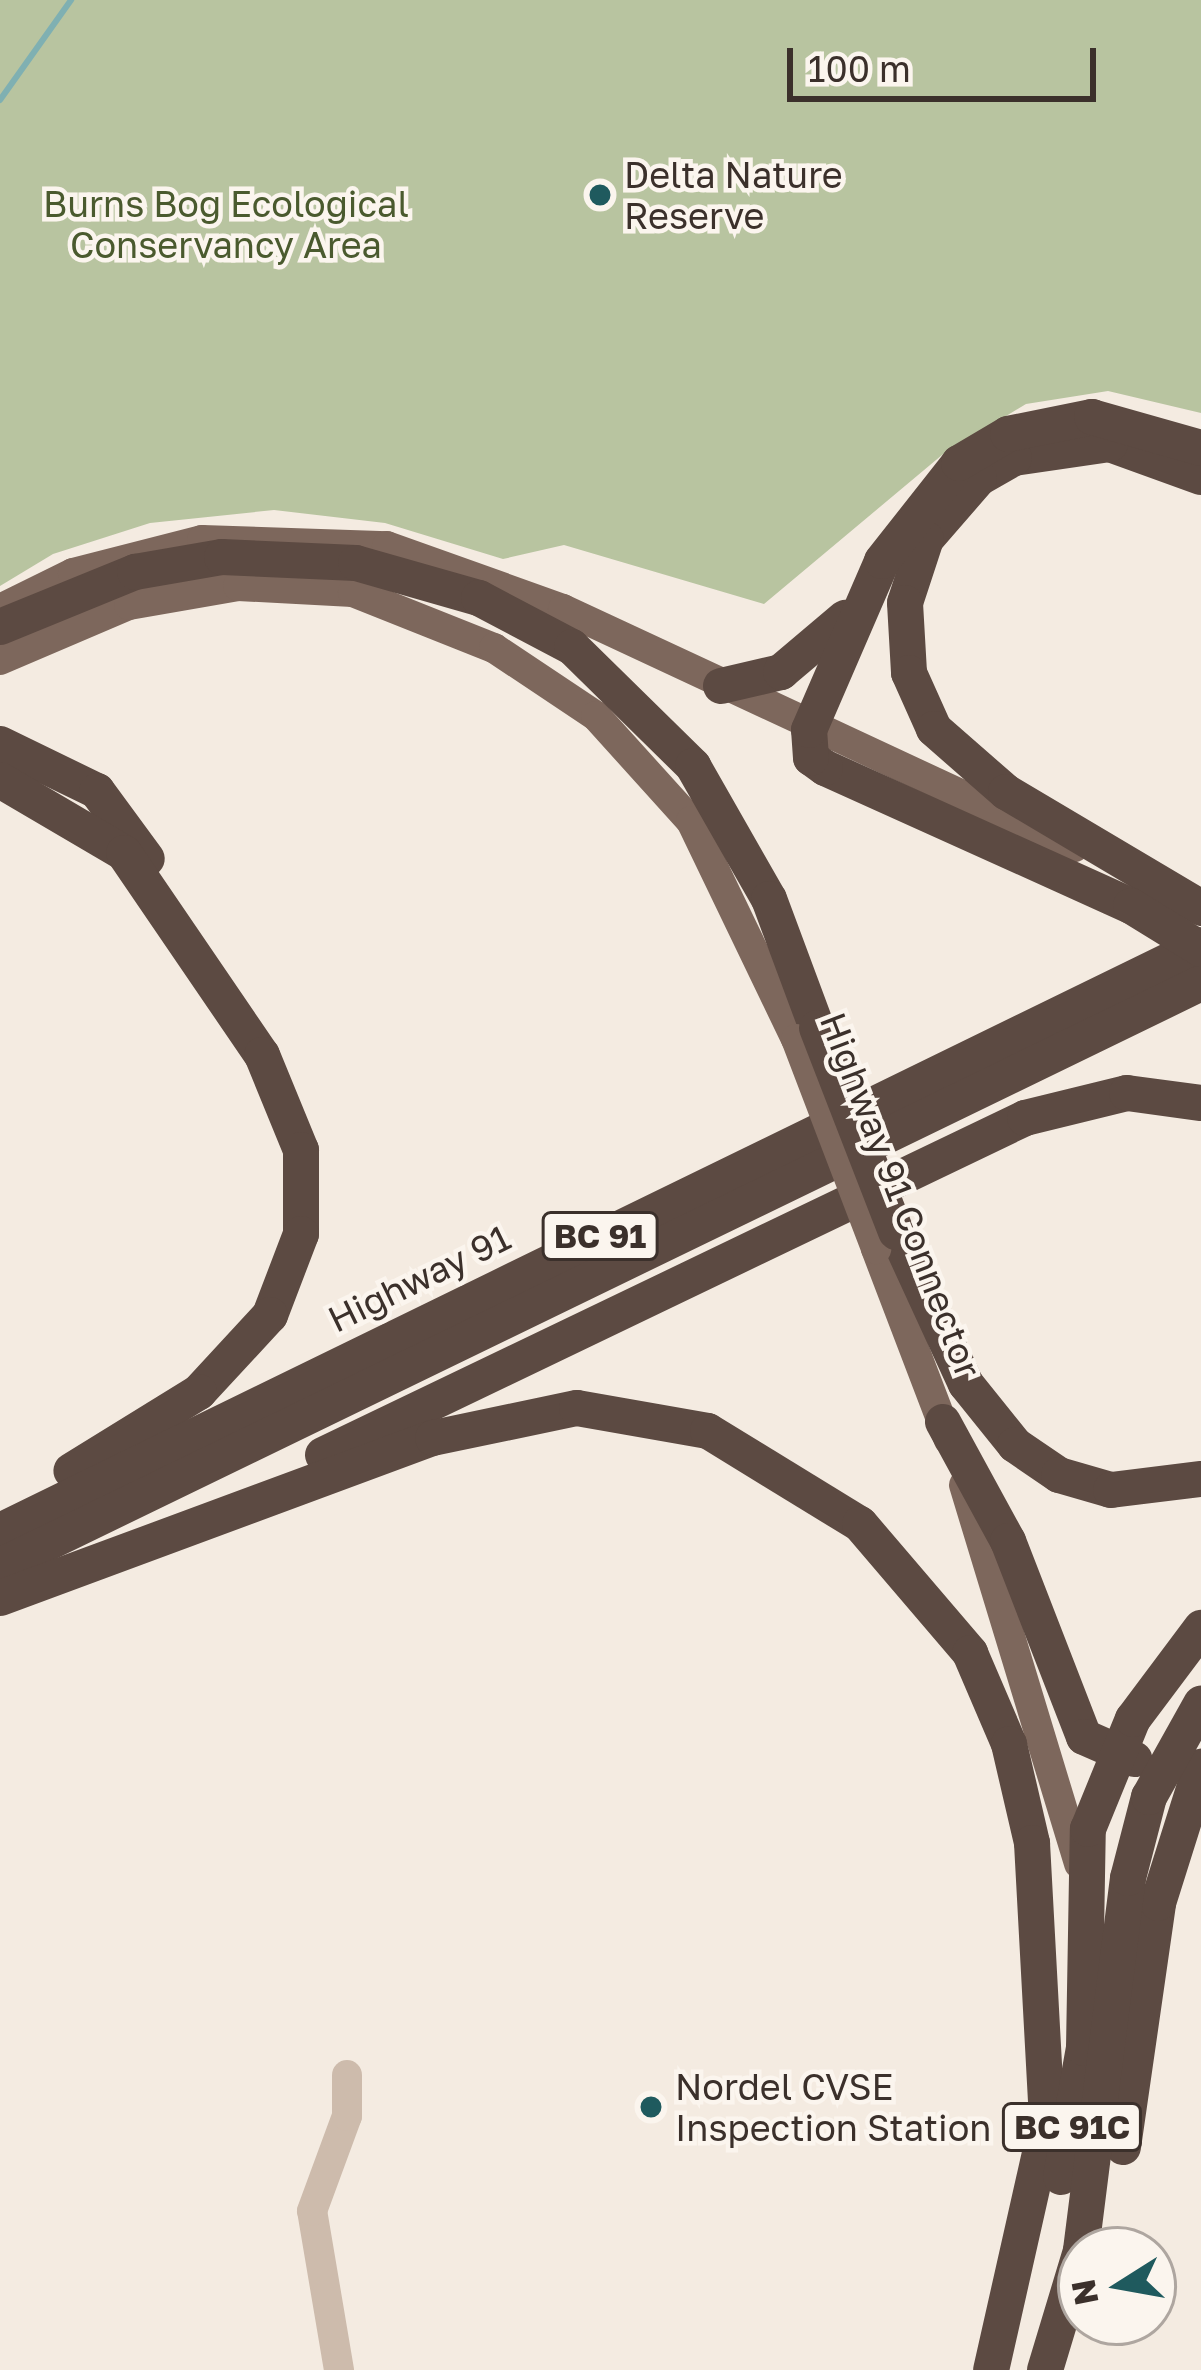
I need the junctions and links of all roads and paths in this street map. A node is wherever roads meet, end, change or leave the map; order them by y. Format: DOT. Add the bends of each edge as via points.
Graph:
graph roads {
  1 [pos="1201,448"];
  2 [pos="1201,477"];
  3 [pos="869,587"];
  4 [pos="0,609"];
  5 [pos="0,627"];
  6 [pos="0,660"];
  7 [pos="721,686"];
  8 [pos="809,730"];
  9 [pos="0,743"];
  10 [pos="0,780"];
  11 [pos="1167,888"];
  12 [pos="1201,908"];
  13 [pos="166,915"];
  14 [pos="1201,947"];
  15 [pos="1201,983"];
  16 [pos="807,1034"];
  17 [pos="1201,1103"];
  18 [pos="886,1241"];
  19 [pos="943,1422"];
  20 [pos="1201,1479"];
  21 [pos="0,1509"];
  22 [pos="0,1531"];
  23 [pos="152,1537"];
  24 [pos="0,1566"];
  25 [pos="0,1598"];
  26 [pos="1201,1628"];
  27 [pos="1201,1704"];
  28 [pos="1113,1756"];
  29 [pos="1186,1758"];
  30 [pos="1080,1873"];
  31 [pos="347,2075"];
  32 [pos="1084,2226"];
  33 [pos="1103,2226"];
  34 [pos="1057,2340"];
  35 [pos="339,2370"];
  36 [pos="994,2370"];
  37 [pos="1046,2370"];
  1 -- 3 [label="highway" via="1106,418 1008,434 939,482"];
  2 -- 11 [label="highway" via="1110,444 1013,458 979,478 926,539 904,603 909,673 934,728 1006,792"];
  3 -- 7 [label="highway" via="811,654"];
  3 -- 8 [label="highway"];
  4 -- 7 [label="main road" via="135,553 261,535 340,538 436,558"];
  5 -- 16 [label="highway" via="114,579 222,557 356,563 479,598 572,647 693,766 770,899"];
  6 -- 16 [label="main road, Highway 91 Connector" via="129,605 238,586 352,592 494,648 596,716 691,820"];
  7 -- 8 [label="main road"];
  8 -- 11 [label="main road"];
  8 -- 14 [label="highway, bridge" via="811,758 825,768 1131,905"];
  9 -- 13 [label="highway" via="98,791 161,882"];
  10 -- 13 [label="highway" via="95,830"];
  11 -- 12 [label="highway"];
  13 -- 21 [label="highway" via="287,1104 301,1150 301,1234 270,1315 240,1357 151,1425"];
  14 -- 22 [label="highway, Highway 91 / BC 91"];
  15 -- 24 [label="highway, Highway 91 / BC 91"];
  16 -- 18 [label="highway, bridge"];
  17 -- 23 [label="highway" via="1127,1093 1024,1118"];
  18 -- 19 [label="main road, Highway 91 Connector"];
  18 -- 20 [label="highway" via="966,1384 1015,1445 1059,1475 1111,1490"];
  19 -- 28 [label="highway" via="1008,1541 1084,1737"];
  19 -- 30 [label="main road, Highway 91 Connector"];
  23 -- 25 [label="highway"];
  23 -- 36 [label="highway" via="453,1432 616,1408 708,1431 889,1548 987,1685 1032,1843 1047,2122"];
  26 -- 28 [label="highway"];
  27 -- 29 [label="highway"];
  28 -- 29 [label="highway"];
  28 -- 30 [label="highway"];
  29 -- 32 [label="highway" via="1128,1877"];
  29 -- 33 [label="highway"];
  30 -- 36 [label="highway, Highway 91 Connector / BC 91C" via="1088,1995 1076,2113 1033,2290"];
  31 -- 35 [label="street" via="347,2116 312,2211"];
  34 -- 37 [label="highway"];
}
